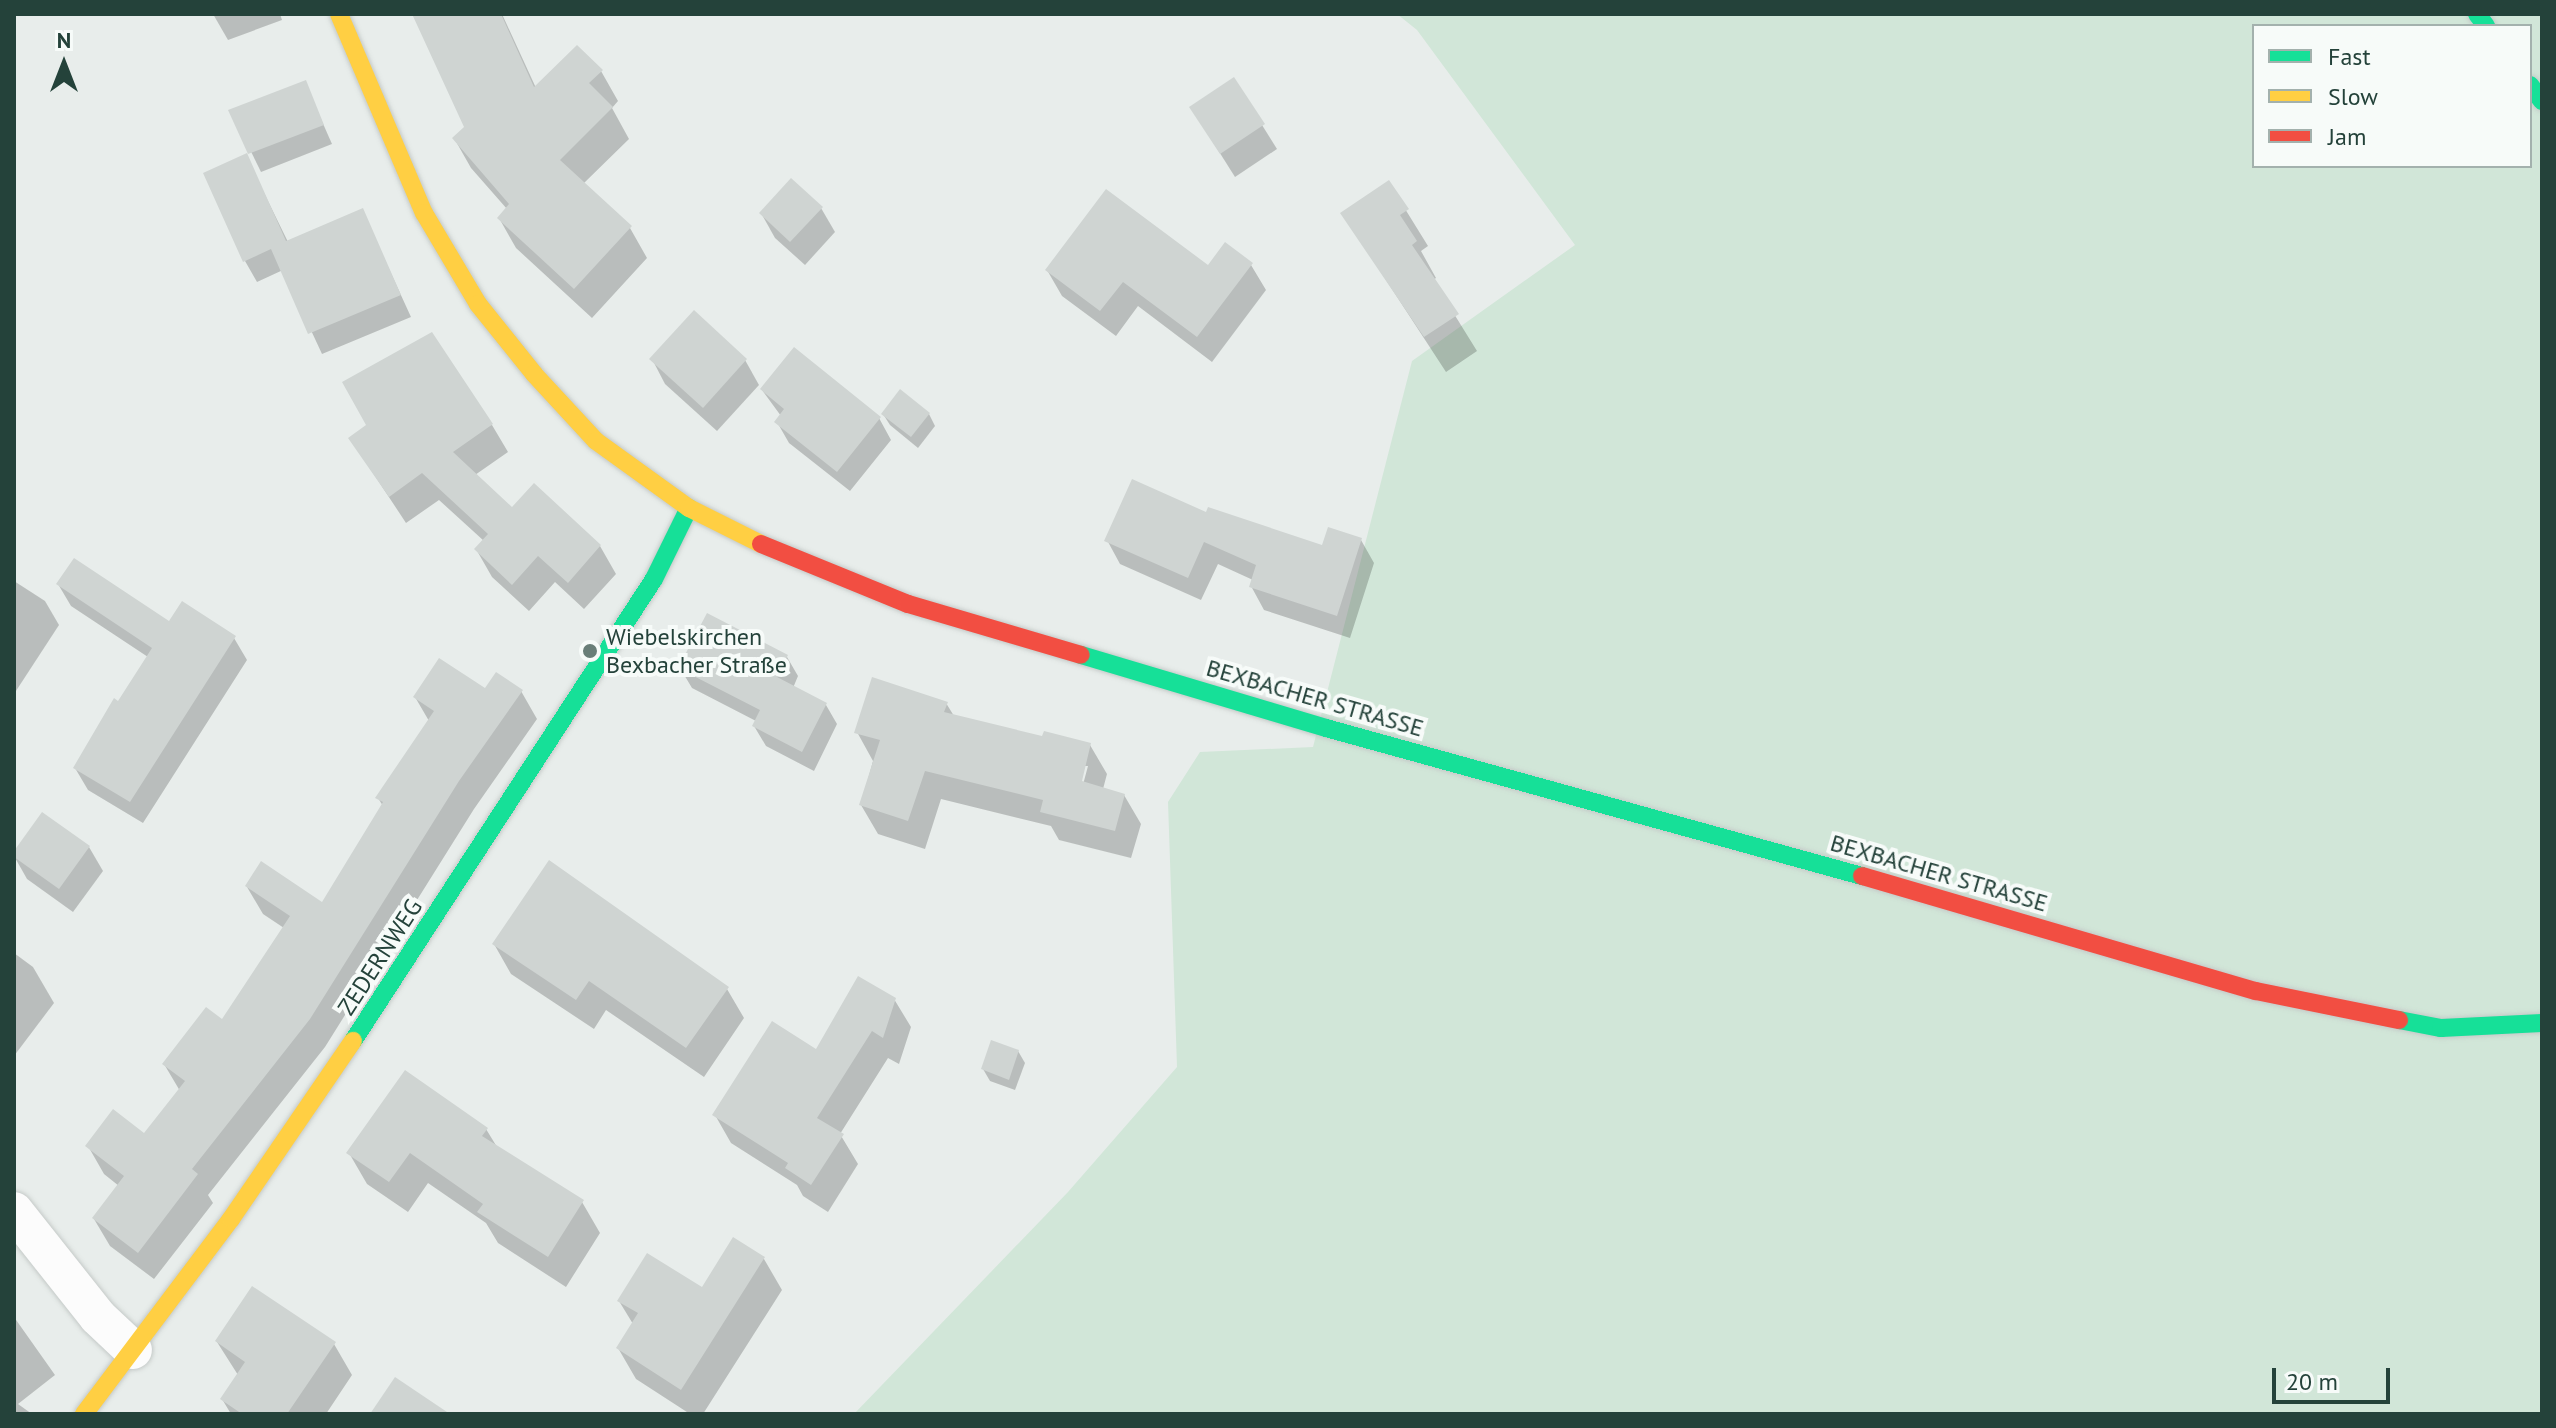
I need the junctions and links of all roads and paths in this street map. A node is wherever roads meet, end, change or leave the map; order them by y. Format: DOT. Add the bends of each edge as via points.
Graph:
graph roads {
  1 [pos="339,14"];
  2 [pos="689,508"];
  3 [pos="2542,1023"];
  4 [pos="14,1211"];
  5 [pos="133,1350"];
  6 [pos="84,1414"];
  1 -- 2 [label="street, BEXBACHER STRASSE" via="424,213 478,304 596,441"];
  2 -- 3 [label="street, BEXBACHER STRASSE" via="788,558 908,604 2256,991 2441,1028"];
  2 -- 5 [label="street, ZEDERNWEG" via="654,579 375,1009 231,1219"];
  4 -- 5 [label="street" via="98,1317"];
  5 -- 6 [label="street, ZEDERNWEG"];
}
